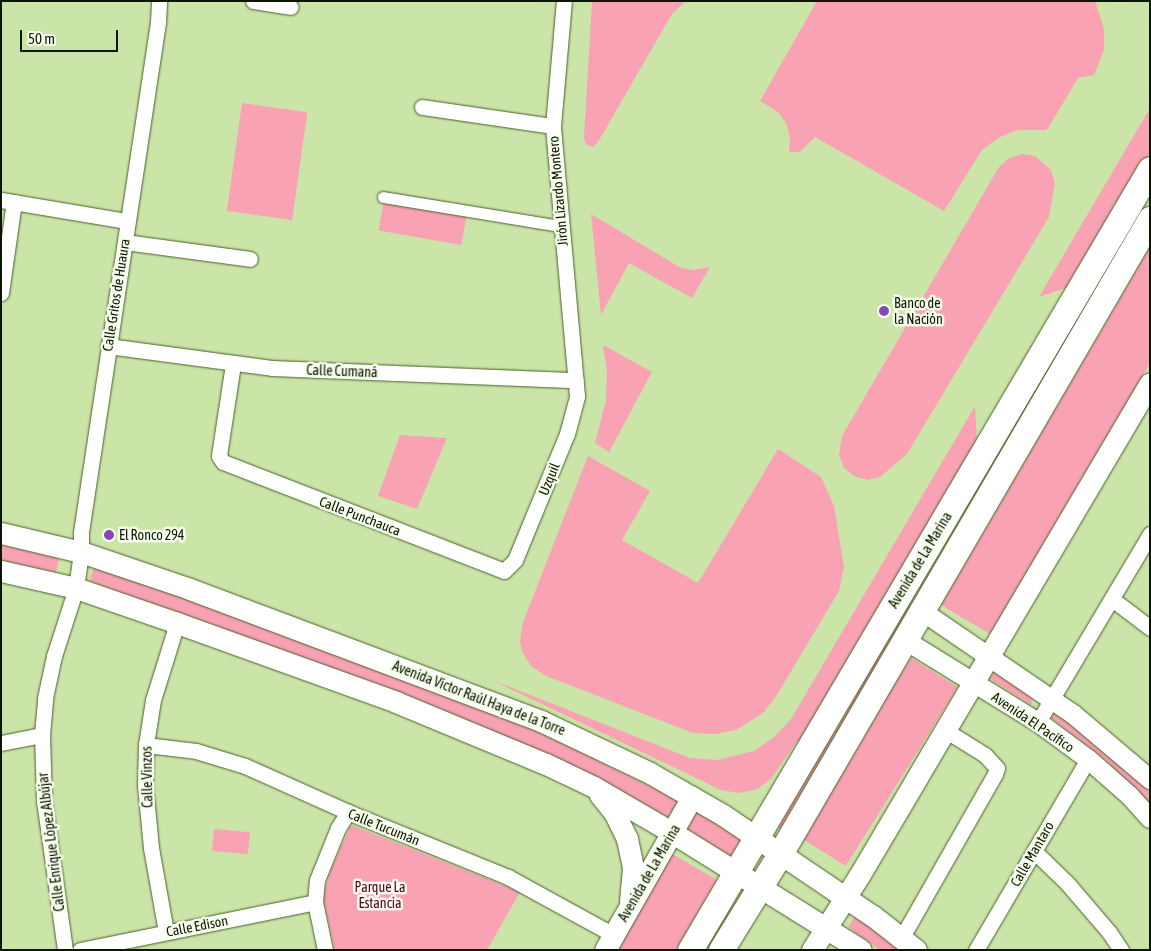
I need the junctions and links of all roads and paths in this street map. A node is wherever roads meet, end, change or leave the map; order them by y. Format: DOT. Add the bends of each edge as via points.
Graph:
graph roads {
  1 [pos="159,1"];
  2 [pos="253,1"];
  3 [pos="564,1"];
  4 [pos="291,7"];
  5 [pos="422,107"];
  6 [pos="553,126"];
  7 [pos="1150,169"];
  8 [pos="1150,176"];
  9 [pos="383,197"];
  10 [pos="8,201"];
  11 [pos="127,221"];
  12 [pos="561,226"];
  13 [pos="1144,229"];
  14 [pos="125,242"];
  15 [pos="250,259"];
  16 [pos="1096,260"];
  17 [pos="1115,279"];
  18 [pos="1,293"];
  19 [pos="108,346"];
  20 [pos="233,364"];
  21 [pos="576,380"];
  22 [pos="1150,383"];
  23 [pos="952,506"];
  24 [pos="1,533"];
  25 [pos="1150,534"];
  26 [pos="82,552"];
  27 [pos="948,567"];
  28 [pos="1,571"];
  29 [pos="504,571"];
  30 [pos="76,588"];
  31 [pos="1112,599"];
  32 [pos="896,600"];
  33 [pos="922,611"];
  34 [pos="177,623"];
  35 [pos="1150,628"];
  36 [pos="905,640"];
  37 [pos="989,657"];
  38 [pos="887,670"];
  39 [pos="974,683"];
  40 [pos="1053,700"];
  41 [pos="1038,722"];
  42 [pos="945,730"];
  43 [pos="42,735"];
  44 [pos="1,743"];
  45 [pos="146,745"];
  46 [pos="1088,759"];
  47 [pos="1150,779"];
  48 [pos="594,787"];
  49 [pos="692,797"];
  50 [pos="348,812"];
  51 [pos="1150,818"];
  52 [pos="673,833"];
  53 [pos="756,837"];
  54 [pos="1034,851"];
  55 [pos="780,854"];
  56 [pos="736,871"];
  57 [pos="761,886"];
  58 [pos="846,898"];
  59 [pos="315,902"];
  60 [pos="630,906"];
  61 [pos="828,927"];
  62 [pos="166,932"];
  63 [pos="609,943"];
  64 [pos="909,943"];
  65 [pos="66,950"];
  66 [pos="80,950"];
  67 [pos="325,950"];
  68 [pos="690,950"];
  69 [pos="721,950"];
  70 [pos="812,950"];
  71 [pos="861,950"];
  72 [pos="976,950"];
  73 [pos="1121,950"];
  1 -- 11 [label="street, Calle Gritos de Huaura"];
  2 -- 4 [label="street"];
  3 -- 6 [label="street, Jirón Lizardo Montero"];
  5 -- 6 [label="street"];
  6 -- 12 [label="street, Jirón Lizardo Montero"];
  7 -- 16 [label="main road, Avenida de La Marina"];
  8 -- 13 [label="main road" via="1122,237 1127,240"];
  9 -- 12 [label="street"];
  10 -- 11 [label="street"];
  10 -- 18 [label="street"];
  11 -- 14 [label="street, Calle Gritos de Huaura"];
  12 -- 21 [label="street, Jirón Lizardo Montero"];
  13 -- 17 [label="main road, Avenida de La Marina"];
  14 -- 15 [label="street"];
  14 -- 19 [label="street, Calle Gritos de Huaura"];
  16 -- 17 [label="main road" via="1111,256 1117,264"];
  16 -- 23 [label="main road, Avenida de La Marina"];
  17 -- 27 [label="main road, Avenida de La Marina"];
  19 -- 20 [label="street, Calle Cumaná"];
  19 -- 26 [label="street, Calle Gritos de Huaura" via="81,532"];
  20 -- 21 [label="street, Calle Cumaná"];
  20 -- 29 [label="street, Calle Punchauca" via="219,456 228,466"];
  21 -- 29 [label="street, Uzquil" via="577,396 567,434 519,553"];
  22 -- 37 [label="main road"];
  23 -- 27 [label="main road" via="952,522 928,562 926,574 932,578"];
  23 -- 32 [label="main road, Avenida de La Marina"];
  24 -- 26 [label="main road, Avenida Víctor Raúl Haya de la Torre"];
  25 -- 31 [label="street"];
  26 -- 30 [label="street, Calle Gritos de Huaura"];
  26 -- 49 [label="main road, Avenida Víctor Raúl Haya de la Torre" via="541,720"];
  27 -- 33 [label="main road, Avenida de La Marina"];
  28 -- 30 [label="main road"];
  30 -- 34 [label="main road"];
  30 -- 43 [label="street, Calle Enrique López Albújar" via="54,656 45,698"];
  31 -- 35 [label="street"];
  31 -- 40 [label="street"];
  32 -- 38 [label="main road" via="905,594 914,594 916,599 890,651"];
  32 -- 53 [label="main road, Avenida de La Marina"];
  33 -- 36 [label="main road, Avenida de La Marina"];
  33 -- 37 [label="street, Avenida El Pacífico"];
  34 -- 45 [label="street, Calle Vinzos" via="153,700"];
  34 -- 48 [label="main road" via="396,702"];
  36 -- 38 [label="main road, Avenida de La Marina"];
  36 -- 39 [label="street, Avenida El Pacífico"];
  37 -- 39 [label="main road"];
  37 -- 40 [label="street, Avenida El Pacífico"];
  38 -- 55 [label="main road, Avenida de La Marina"];
  39 -- 41 [label="street, Avenida El Pacífico"];
  39 -- 42 [label="main road"];
  40 -- 41 [label="street"];
  40 -- 47 [label="street, Avenida El Pacífico"];
  41 -- 46 [label="street, Avenida El Pacífico"];
  42 -- 58 [label="main road"];
  42 -- 64 [label="street" via="985,755 997,768"];
  43 -- 44 [label="street"];
  43 -- 65 [label="street, Calle Enrique López Albújar" via="44,801"];
  45 -- 50 [label="street, Calle Tucumán" via="196,751 245,766"];
  45 -- 62 [label="street, Calle Vinzos" via="151,848"];
  46 -- 51 [label="street, Avenida El Pacífico"];
  46 -- 54 [label="street, Calle Mantaro"];
  48 -- 52 [label="main road"];
  48 -- 60 [label="main road" via="614,812 627,839 633,868"];
  49 -- 52 [label="main road, Avenida de La Marina"];
  49 -- 53 [label="main road, Avenida Víctor Raúl Haya de la Torre"];
  50 -- 59 [label="street" via="316,880"];
  50 -- 63 [label="street, Calle Tucumán" via="508,877"];
  52 -- 56 [label="main road"];
  52 -- 60 [label="main road, Avenida de La Marina"];
  53 -- 55 [label="main road, Avenida Víctor Raúl Haya de la Torre"];
  53 -- 56 [label="main road, Avenida de La Marina"];
  54 -- 72 [label="street, Calle Mantaro"];
  54 -- 73 [label="street" via="1067,883"];
  55 -- 57 [label="main road, Avenida de La Marina"];
  55 -- 58 [label="main road, Avenida Víctor Raúl Haya de la Torre"];
  56 -- 57 [label="main road"];
  56 -- 68 [label="main road, Avenida de La Marina"];
  57 -- 61 [label="main road"];
  57 -- 69 [label="main road, Avenida de La Marina"];
  58 -- 61 [label="main road"];
  58 -- 64 [label="main road, Avenida Víctor Raúl Haya de la Torre"];
  59 -- 62 [label="street, Calle Edison"];
  59 -- 67 [label="street"];
  60 -- 63 [label="main road, Avenida de La Marina"];
  61 -- 70 [label="main road"];
  61 -- 71 [label="main road"];
  62 -- 66 [label="street, Calle Edison"];
}
